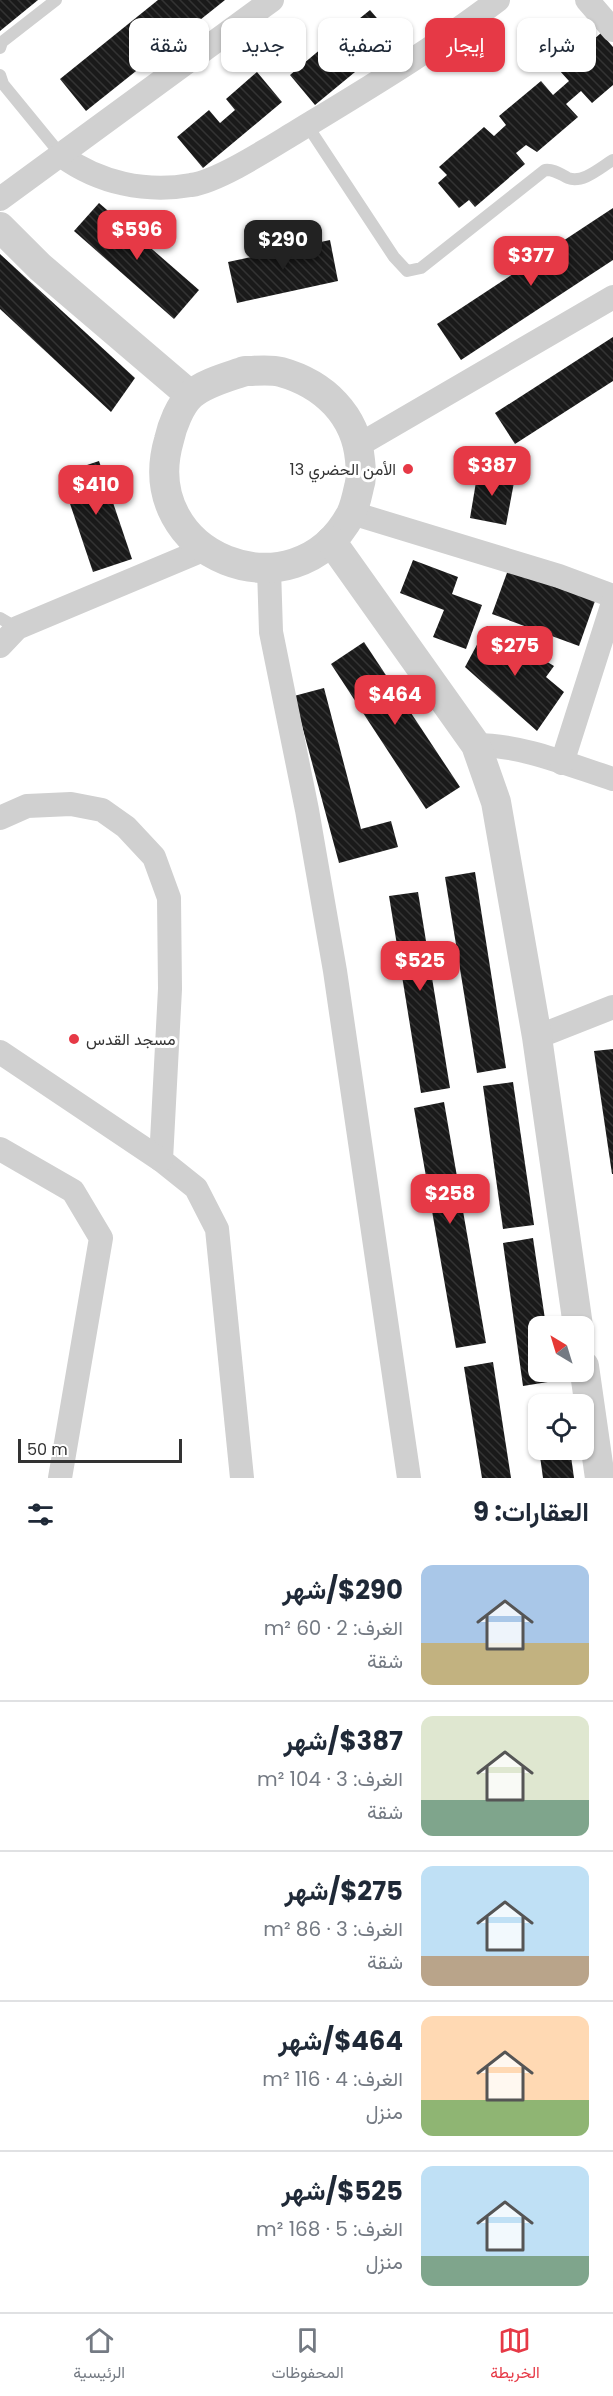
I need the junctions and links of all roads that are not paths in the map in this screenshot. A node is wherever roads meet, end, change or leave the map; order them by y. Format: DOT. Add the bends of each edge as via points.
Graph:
graph roads {
  1 [pos="56,0"];
  2 [pos="272,0"];
  3 [pos="498,0"];
  4 [pos="587,0"];
  5 [pos="613,30"];
  6 [pos="0,48"];
  7 [pos="0,75"];
  8 [pos="307,125"];
  9 [pos="62,156"];
  10 [pos="613,160"];
  11 [pos="0,200"];
  12 [pos="0,227"];
  13 [pos="613,297"];
  14 [pos="190,395"];
  15 [pos="359,445"];
  16 [pos="352,513"];
  17 [pos="331,541"];
  18 [pos="203,550"];
  19 [pos="269,569"];
  20 [pos="613,596"];
  21 [pos="613,603"];
  22 [pos="8,623"];
  23 [pos="0,646"];
  24 [pos="476,745"];
  25 [pos="562,763"];
  26 [pos="613,779"];
  27 [pos="0,818"];
  28 [pos="613,1007"];
  29 [pos="537,1037"];
  30 [pos="0,1052"];
  31 [pos="0,1149"];
  32 [pos="161,1160"];
  33 [pos="577,1316"];
  34 [pos="586,1382"];
  35 [pos="60,1478"];
  36 [pos="242,1478"];
  37 [pos="409,1478"];
  38 [pos="600,1478"];
  1 -- 6 [label="lane" via="2,42"];
  2 -- 9 [label="street"];
  3 -- 8 [label="street" via="456,32"];
  4 -- 5 [label="street"];
  7 -- 9 [label="lane" via="3,84"];
  8 -- 9 [label="street" via="256,156 195,185 135,187 81,170"];
  8 -- 10 [label="lane" via="407,271 421,268 545,170 578,180"];
  9 -- 11 [label="street"];
  12 -- 14 [label="street" via="40,267"];
  13 -- 15 [label="street"];
  14 -- 15 [label="street" via="245,371 279,371 321,389 345,413"];
  14 -- 18 [label="street" via="173,426 163,459 165,493 179,525"];
  15 -- 16 [label="street" via="361,480"];
  16 -- 17 [label="street"];
  16 -- 20 [label="street"];
  17 -- 19 [label="street" via="302,561"];
  17 -- 24 [label="street"];
  18 -- 19 [label="street" via="234,565"];
  18 -- 22 [label="street"];
  19 -- 37 [label="street" via="271,632 334,971"];
  21 -- 25 [label="street"];
  22 -- 23 [label="street"];
  24 -- 25 [label="street" via="499,745"];
  24 -- 29 [label="street" via="496,802"];
  25 -- 26 [label="street"];
  27 -- 32 [label="street" via="27,806 70,804 102,810 126,827 154,857 169,898 170,989"];
  28 -- 29 [label="street"];
  29 -- 33 [label="street"];
  30 -- 32 [label="street"];
  31 -- 35 [label="street" via="74,1191 100,1238"];
  32 -- 36 [label="street" via="196,1188 217,1229"];
  34 -- 38 [label="street"];
}
